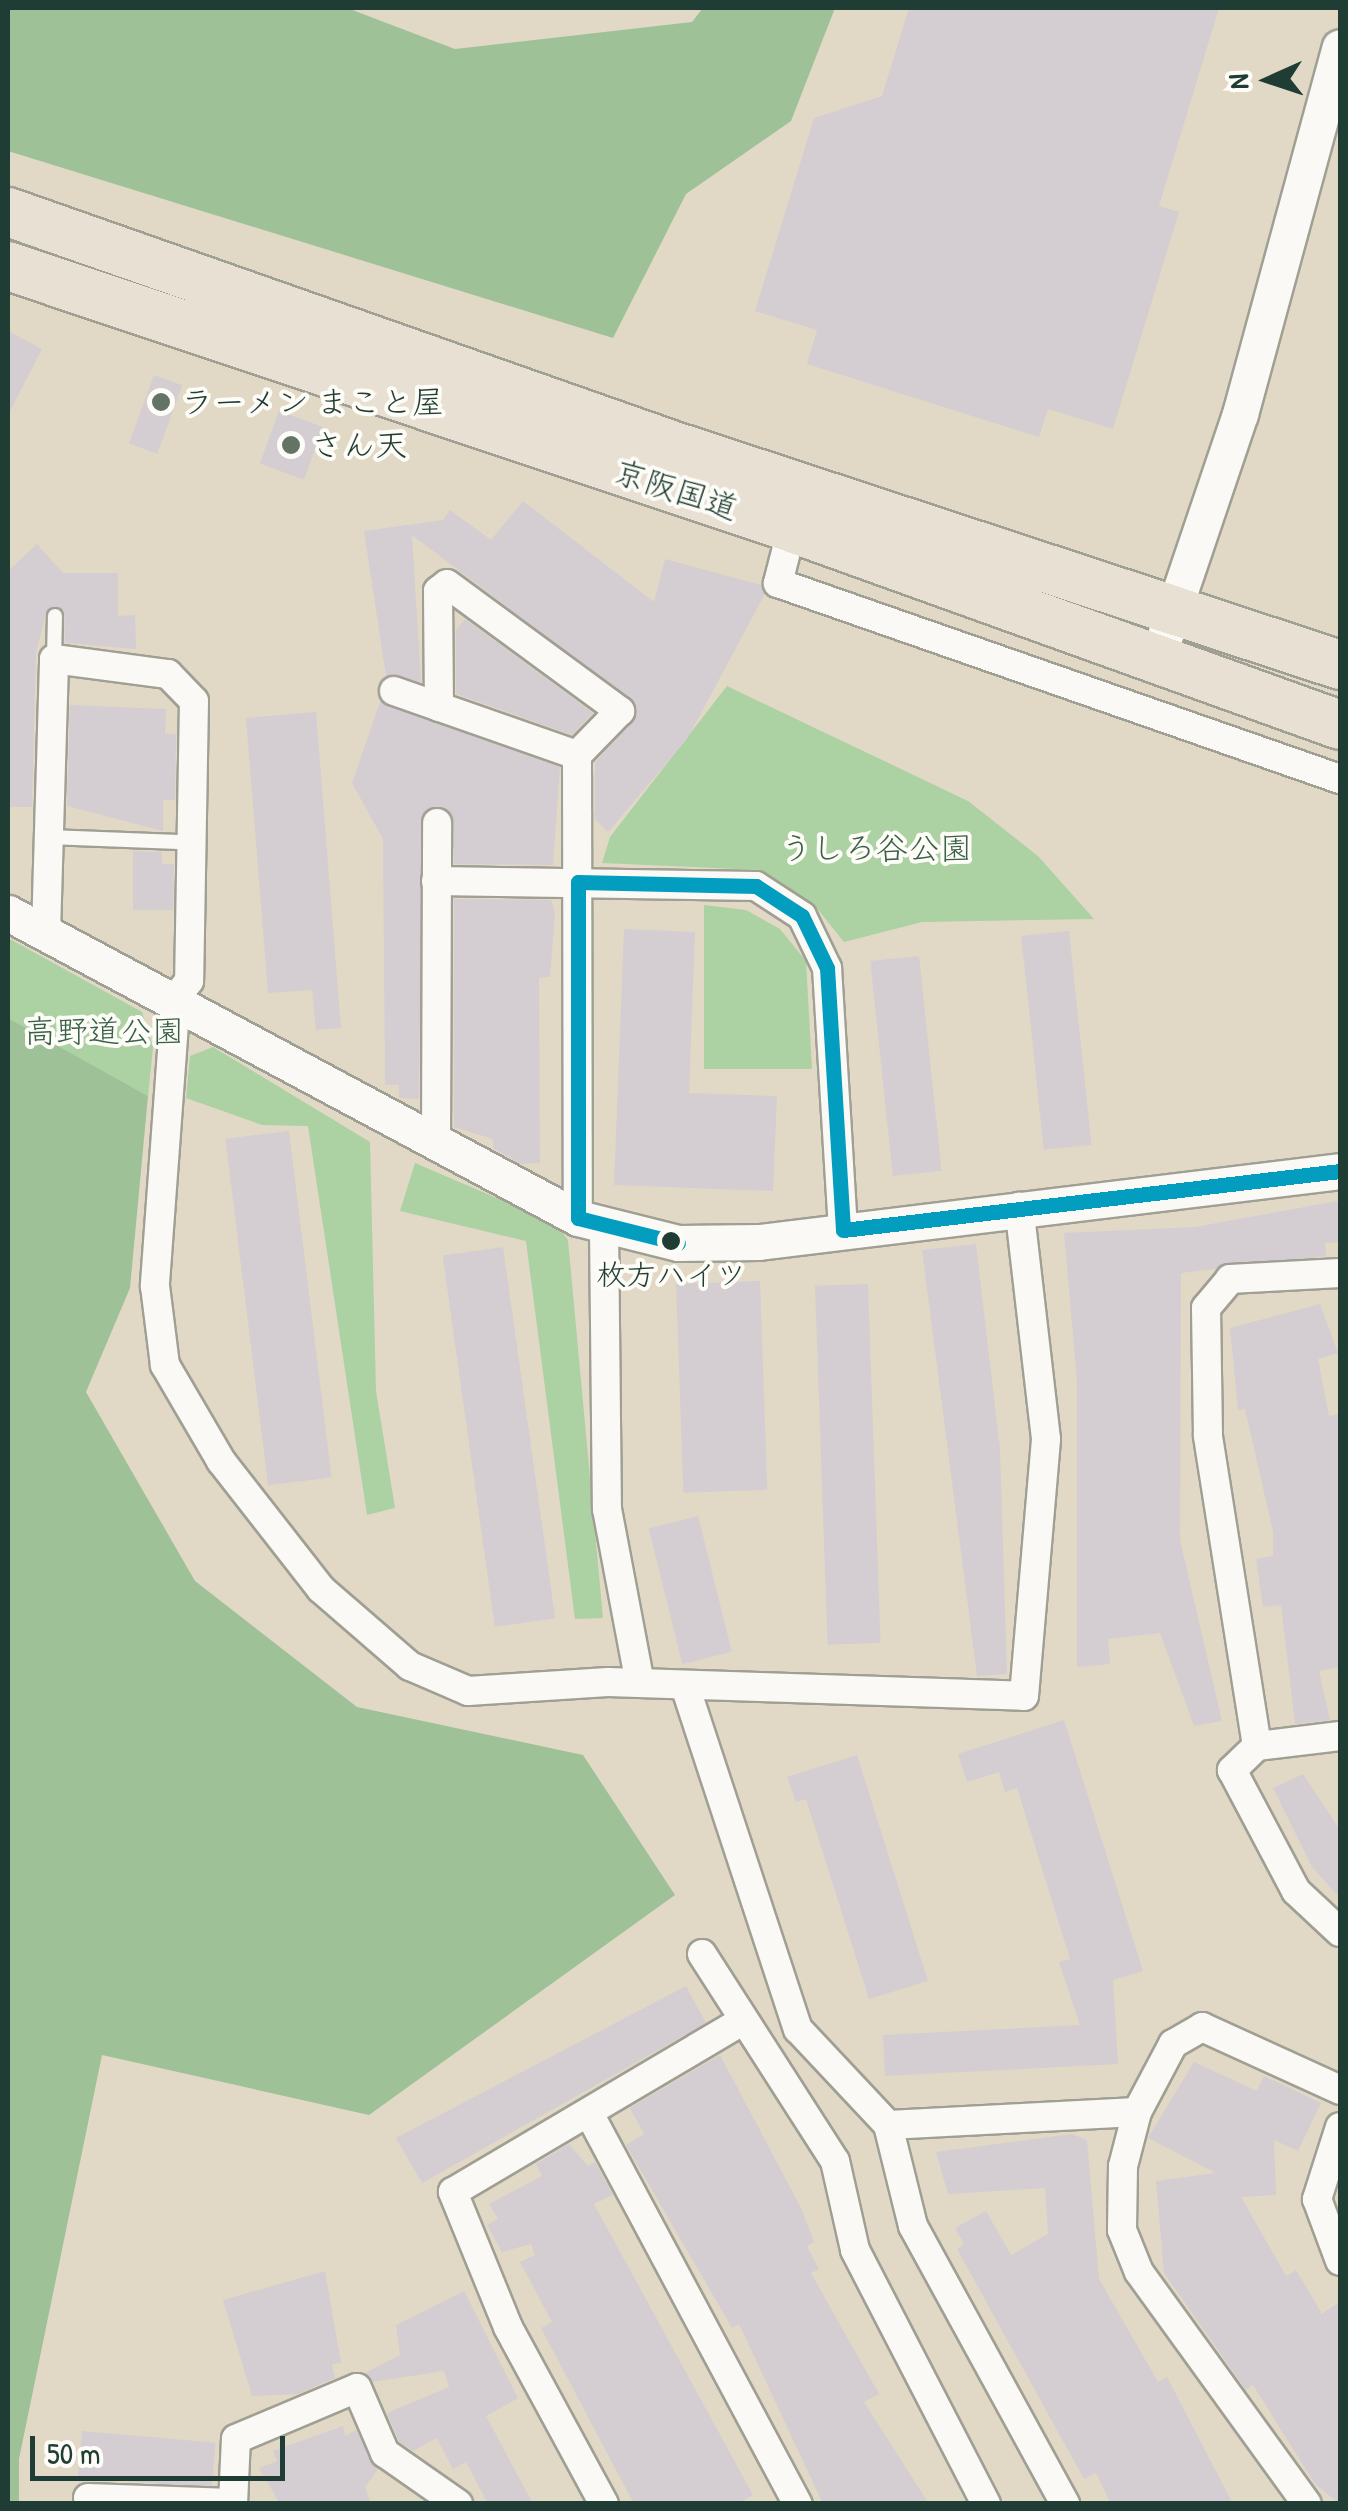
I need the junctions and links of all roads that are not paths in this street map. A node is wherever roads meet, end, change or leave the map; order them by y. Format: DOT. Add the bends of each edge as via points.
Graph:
graph roads {
  1 [pos="1340,47"];
  2 [pos="8,212"];
  3 [pos="8,266"];
  4 [pos="792,528"];
  5 [pos="1172,609"];
  6 [pos="54,616"];
  7 [pos="54,659"];
  8 [pos="1156,662"];
  9 [pos="1340,665"];
  10 [pos="394,691"];
  11 [pos="439,707"];
  12 [pos="1340,725"];
  13 [pos="576,754"];
  14 [pos="1340,779"];
  15 [pos="437,823"];
  16 [pos="49,837"];
  17 [pos="178,842"];
  18 [pos="436,881"];
  19 [pos="578,882"];
  20 [pos="8,912"];
  21 [pos="46,932"];
  22 [pos="176,997"];
  23 [pos="436,1146"];
  24 [pos="1340,1171"];
  25 [pos="1019,1207"];
  26 [pos="591,1223"];
  27 [pos="843,1230"];
  28 [pos="1340,1272"];
  29 [pos="640,1683"];
  30 [pos="687,1692"];
  31 [pos="1340,1736"];
  32 [pos="1258,1746"];
  33 [pos="1340,1932"];
  34 [pos="702,1954"];
  35 [pos="741,2022"];
  36 [pos="1340,2090"];
  37 [pos="1137,2112"];
  38 [pos="590,2114"];
  39 [pos="888,2125"];
  40 [pos="1340,2127"];
  41 [pos="1340,2261"];
  42 [pos="88,2498"];
  43 [pos="233,2503"];
  44 [pos="458,2504"];
  45 [pos="604,2504"];
  46 [pos="798,2504"];
  47 [pos="986,2504"];
  48 [pos="1065,2504"];
  49 [pos="1307,2504"];
  1 -- 5 [label="street" via="1240,414"];
  2 -- 5 [label="highway, 京阪国道"];
  3 -- 4 [label="highway, 京阪国道"];
  4 -- 8 [label="highway, 京阪国道"];
  4 -- 14 [label="street" via="778,583"];
  5 -- 8 [label="street"];
  5 -- 9 [label="highway, 京阪国道"];
  6 -- 7 [label="lane"];
  7 -- 16 [label="street"];
  7 -- 22 [label="street" via="168,674 194,700 189,980"];
  8 -- 12 [label="highway, 京阪国道"];
  10 -- 11 [label="street"];
  11 -- 13 [label="street"];
  11 -- 13 [label="street" via="438,592 448,584 620,711"];
  13 -- 19 [label="street"];
  15 -- 18 [label="street"];
  16 -- 17 [label="lane"];
  16 -- 21 [label="street"];
  18 -- 19 [label="street"];
  18 -- 23 [label="street"];
  19 -- 26 [label="street"];
  19 -- 27 [label="street" via="756,886 802,916 826,968"];
  20 -- 21 [label="street"];
  21 -- 22 [label="street"];
  22 -- 23 [label="street"];
  22 -- 29 [label="street" via="154,1286 166,1365 221,1462 321,1589 410,1666 468,1690"];
  23 -- 26 [label="street"];
  24 -- 25 [label="street"];
  25 -- 27 [label="street"];
  25 -- 30 [label="street" via="1046,1439 1024,1696"];
  26 -- 27 [label="street" via="678,1243"];
  26 -- 29 [label="street" via="607,1509"];
  28 -- 32 [label="street" via="1230,1279 1206,1308 1208,1435"];
  29 -- 30 [label="street"];
  30 -- 39 [label="street" via="798,2029"];
  31 -- 32 [label="street"];
  32 -- 33 [label="street" via="1232,1770 1239,1797 1296,1891"];
  34 -- 35 [label="street"];
  35 -- 38 [label="street"];
  35 -- 47 [label="street" via="835,2161 855,2250"];
  36 -- 37 [label="street" via="1202,2027 1172,2044"];
  37 -- 39 [label="street"];
  37 -- 49 [label="street" via="1123,2166 1122,2230 1140,2272"];
  38 -- 45 [label="street" via="453,2192 508,2327"];
  38 -- 46 [label="street"];
  39 -- 48 [label="street" via="914,2226"];
  40 -- 41 [label="street" via="1317,2199"];
  42 -- 43 [label="street"];
  43 -- 44 [label="street" via="236,2439 358,2388 384,2453"];
}
